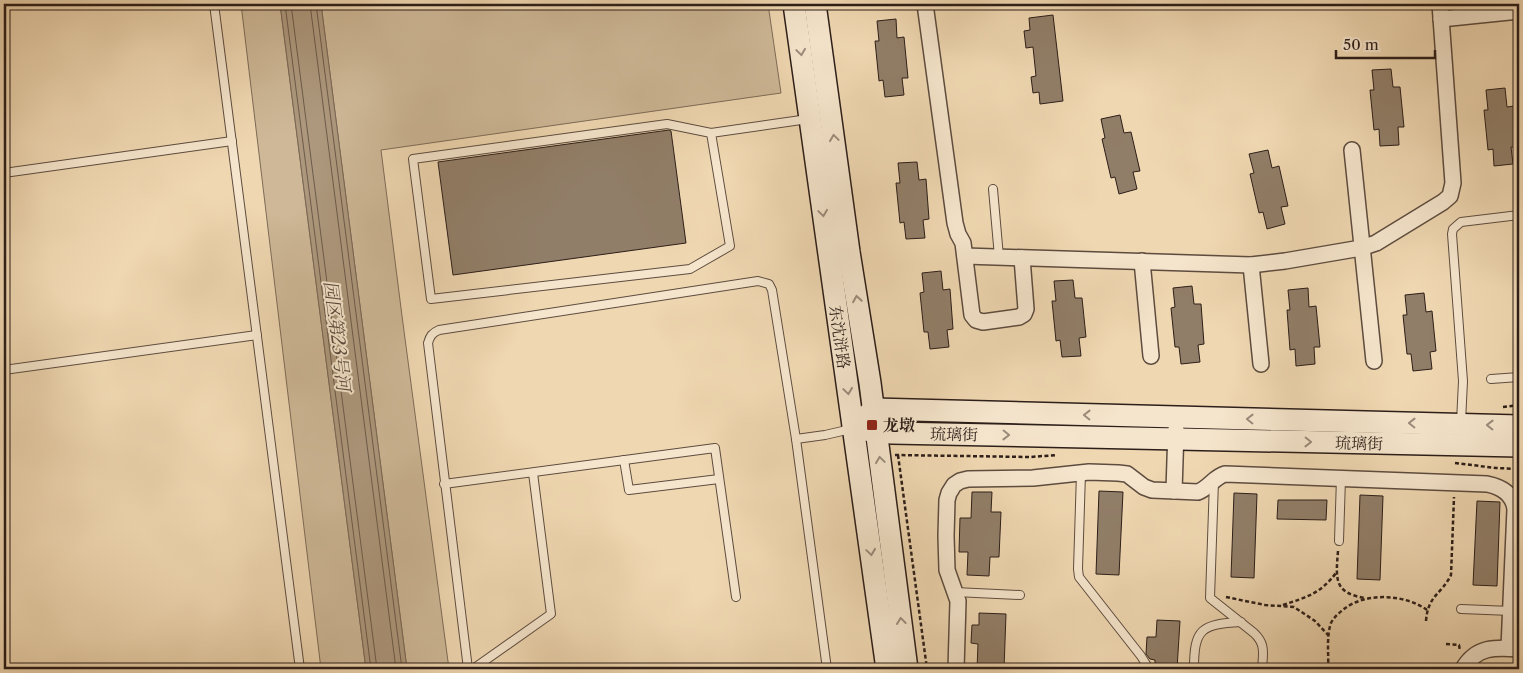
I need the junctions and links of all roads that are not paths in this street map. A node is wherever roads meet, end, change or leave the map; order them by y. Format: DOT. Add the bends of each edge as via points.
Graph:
graph roads {
  1 [pos="214,4"];
  2 [pos="794,4"];
  3 [pos="815,4"];
  4 [pos="925,4"];
  5 [pos="1519,10"];
  6 [pos="1441,11"];
  7 [pos="810,119"];
  8 [pos="711,134"];
  9 [pos="232,141"];
  10 [pos="1352,150"];
  11 [pos="4,173"];
  12 [pos="993,189"];
  13 [pos="1519,216"];
  14 [pos="1361,248"];
  15 [pos="965,256"];
  16 [pos="1000,257"];
  17 [pos="1022,258"];
  18 [pos="1142,261"];
  19 [pos="1251,265"];
  20 [pos="257,335"];
  21 [pos="1151,356"];
  22 [pos="1374,362"];
  23 [pos="1261,364"];
  24 [pos="4,370"];
  25 [pos="1519,377"];
  26 [pos="1491,380"];
  27 [pos="874,409"];
  28 [pos="1176,417"];
  29 [pos="1461,424"];
  30 [pos="1519,426"];
  31 [pos="852,428"];
  32 [pos="877,432"];
  33 [pos="796,439"];
  34 [pos="1176,439"];
  35 [pos="1519,446"];
  36 [pos="624,460"];
  37 [pos="533,473"];
  38 [pos="1081,473"];
  39 [pos="1341,478"];
  40 [pos="719,479"];
  41 [pos="1215,480"];
  42 [pos="444,484"];
  43 [pos="1174,491"];
  44 [pos="1338,541"];
  45 [pos="955,592"];
  46 [pos="1020,595"];
  47 [pos="736,597"];
  48 [pos="1461,609"];
  49 [pos="1511,611"];
  50 [pos="1241,622"];
  51 [pos="1514,649"];
  52 [pos="300,669"];
  53 [pos="468,669"];
  54 [pos="473,669"];
  55 [pos="827,669"];
  56 [pos="887,669"];
  57 [pos="907,669"];
  58 [pos="956,669"];
  59 [pos="1149,669"];
  60 [pos="1194,669"];
  61 [pos="1262,669"];
  62 [pos="1463,669"];
  1 -- 9 [label="lane"];
  2 -- 7 [label="main road, 东沈浒路, one-way"];
  27 -- 3 [label="main road, 东沈浒路, one-way"];
  4 -- 15 [label="street" via="955,223"];
  5 -- 6 [label="street"];
  6 -- 14 [label="street" via="1453,171 1450,196 1389,236"];
  7 -- 8 [label="lane"];
  7 -- 31 [label="main road, 东沈浒路, one-way"];
  8 -- 8 [label="lane" via="667,124 413,159 431,299 690,269 730,246"];
  9 -- 11 [label="lane"];
  9 -- 20 [label="lane"];
  10 -- 14 [label="street"];
  12 -- 16 [label="lane"];
  13 -- 29 [label="lane" via="1461,222 1453,229 1462,381"];
  14 -- 19 [label="street"];
  14 -- 22 [label="street"];
  15 -- 16 [label="street"];
  15 -- 17 [label="street" via="972,316 983,322 1019,318 1024,314"];
  16 -- 17 [label="street"];
  17 -- 18 [label="street"];
  18 -- 19 [label="street"];
  18 -- 21 [label="street"];
  19 -- 23 [label="street"];
  20 -- 24 [label="lane"];
  20 -- 52 [label="lane"];
  25 -- 26 [label="lane"];
  28 -- 27 [label="main road, 琉璃街, one-way"];
  27 -- 31 [label="main road"];
  27 -- 32 [label="main road, 东沈浒路"];
  29 -- 28 [label="main road, 琉璃街, one-way"];
  28 -- 34 [label="street"];
  30 -- 29 [label="main road, 琉璃街, one-way"];
  31 -- 32 [label="main road, 琉璃街"];
  31 -- 33 [label="lane"];
  31 -- 56 [label="main road, 东沈浒路, one-way"];
  32 -- 34 [label="main road, 琉璃街, one-way"];
  57 -- 32 [label="main road, 东沈浒路, one-way"];
  33 -- 42 [label="lane" via="772,290 769,284 758,281 433,333 428,343"];
  33 -- 55 [label="lane"];
  34 -- 35 [label="main road, 琉璃街, one-way"];
  34 -- 43 [label="street"];
  36 -- 37 [label="lane"];
  36 -- 40 [label="lane" via="629,490"];
  36 -- 40 [label="lane" via="715,448"];
  37 -- 42 [label="lane"];
  37 -- 54 [label="lane" via="551,614"];
  38 -- 43 [label="street" via="1126,474 1152,490"];
  38 -- 45 [label="street" via="968,479 954,486 947,500 946,536 947,570"];
  38 -- 59 [label="lane" via="1079,577"];
  39 -- 41 [label="street" via="1225,474"];
  39 -- 44 [label="lane"];
  39 -- 49 [label="street" via="1494,485 1507,492 1515,509"];
  40 -- 47 [label="lane"];
  41 -- 43 [label="street" via="1198,492"];
  41 -- 50 [label="lane" via="1210,598"];
  42 -- 53 [label="lane"];
  45 -- 46 [label="lane"];
  45 -- 58 [label="street" via="959,611"];
  48 -- 49 [label="lane"];
  49 -- 51 [label="street"];
  50 -- 60 [label="lane" via="1214,624 1197,637"];
  50 -- 61 [label="lane" via="1260,639"];
  51 -- 62 [label="street" via="1486,649 1476,654"];
}
